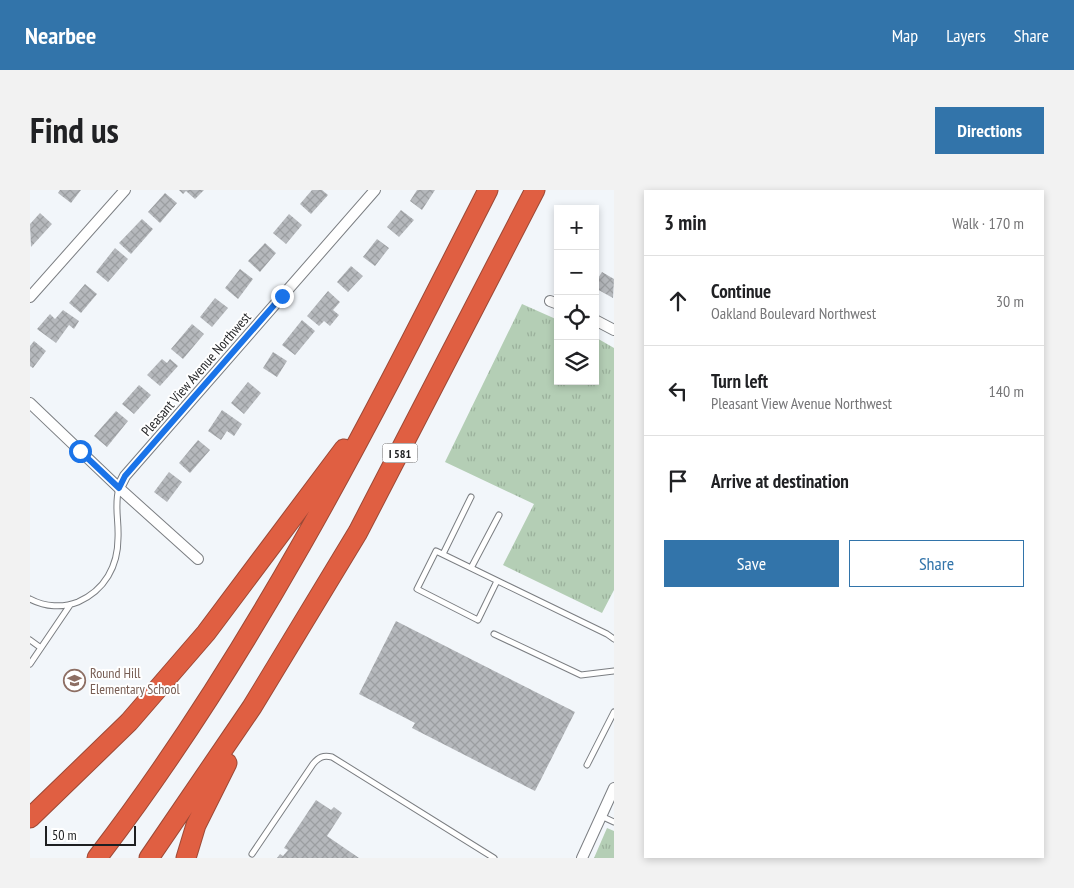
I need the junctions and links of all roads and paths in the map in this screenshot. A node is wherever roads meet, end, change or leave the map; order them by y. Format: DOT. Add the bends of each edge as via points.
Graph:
graph roads {
  1 [pos="125,190"];
  2 [pos="375,190"];
  3 [pos="488,190"];
  4 [pos="535,190"];
  5 [pos="30,297"];
  6 [pos="599,322"];
  7 [pos="614,330"];
  8 [pos="30,403"];
  9 [pos="375,411"];
  10 [pos="119,488"];
  11 [pos="471,498"];
  12 [pos="499,515"];
  13 [pos="443,554"];
  14 [pos="198,559"];
  15 [pos="471,568"];
  16 [pos="498,581"];
  17 [pos="30,599"];
  18 [pos="70,605"];
  19 [pos="494,634"];
  20 [pos="614,639"];
  21 [pos="30,640"];
  22 [pos="41,648"];
  23 [pos="30,664"];
  24 [pos="614,672"];
  25 [pos="252,707"];
  26 [pos="614,712"];
  27 [pos="587,765"];
  28 [pos="614,788"];
  29 [pos="602,816"];
  30 [pos="30,818"];
  31 [pos="614,822"];
  32 [pos="252,854"];
  33 [pos="98,858"];
  34 [pos="149,858"];
  35 [pos="186,858"];
  36 [pos="494,858"];
  37 [pos="582,858"];
  1 -- 5 [label="street"];
  2 -- 10 [label="street, Pleasant View Avenue Northwest" via="125,476"];
  3 -- 9 [label="highway"];
  4 -- 25 [label="highway, I 581" via="358,532"];
  6 -- 7 [label="street"];
  8 -- 10 [label="street"];
  9 -- 30 [label="highway" via="206,633 129,722"];
  9 -- 33 [label="highway" via="274,595 212,694"];
  10 -- 14 [label="street"];
  10 -- 18 [label="lane" via="116,498 118,536 112,570 94,593"];
  11 -- 13 [label="lane"];
  12 -- 15 [label="lane"];
  13 -- 15 [label="lane"];
  13 -- 16 [label="lane" via="436,551 417,589 478,620"];
  15 -- 16 [label="lane"];
  16 -- 20 [label="lane"];
  17 -- 18 [label="lane" via="47,605"];
  18 -- 22 [label="lane"];
  19 -- 24 [label="lane" via="581,675"];
  21 -- 22 [label="lane"];
  22 -- 23 [label="lane"];
  25 -- 34 [label="highway, I 581"];
  25 -- 35 [label="highway" via="196,825"];
  26 -- 27 [label="lane"];
  28 -- 29 [label="street"];
  29 -- 31 [label="lane"];
  29 -- 37 [label="street"];
  32 -- 36 [label="lane" via="313,764 326,756"];
}
